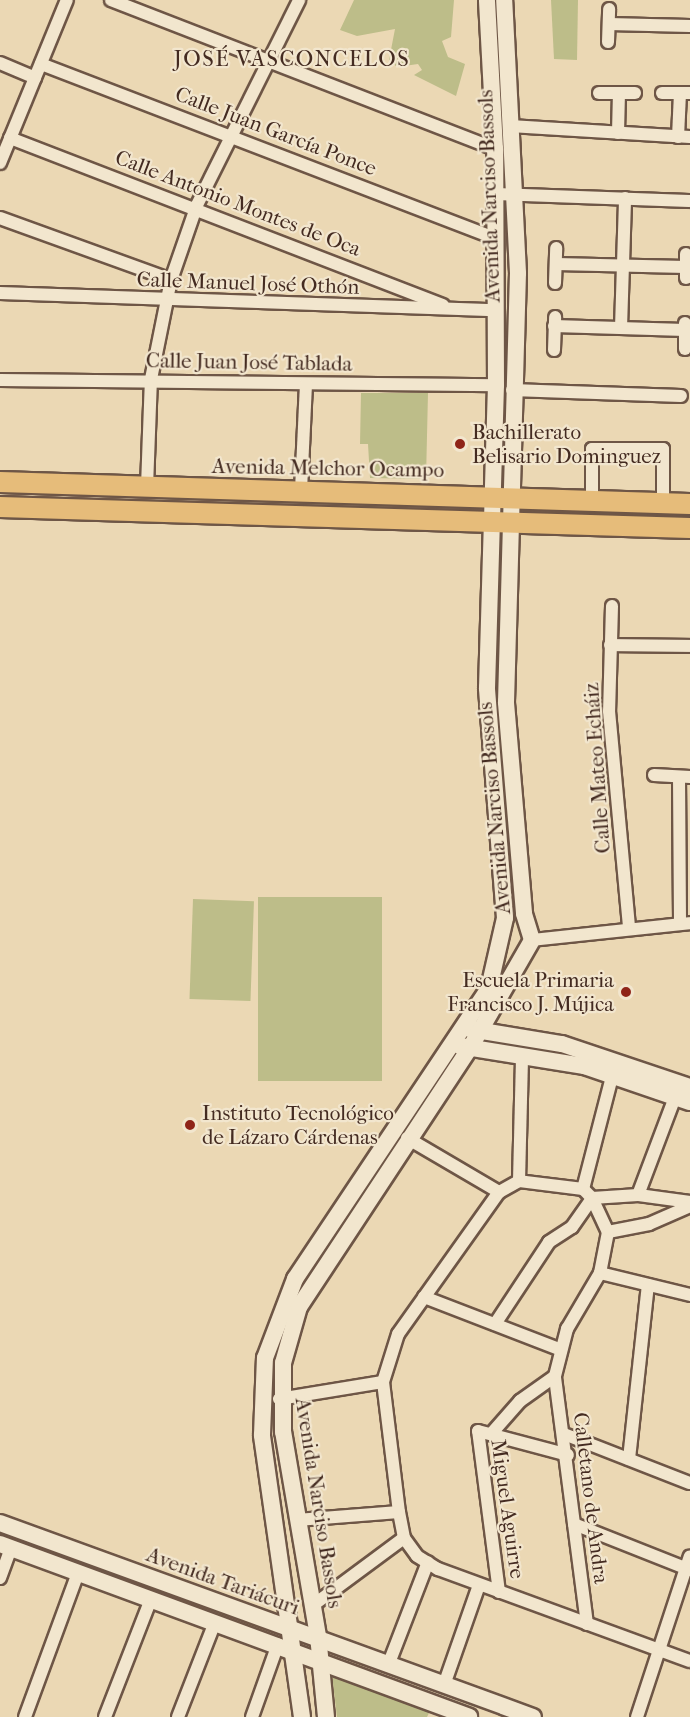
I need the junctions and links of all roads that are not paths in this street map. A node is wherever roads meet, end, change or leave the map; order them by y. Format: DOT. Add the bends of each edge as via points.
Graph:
graph roads {
  1 [pos="67,0"];
  2 [pos="111,0"];
  3 [pos="299,0"];
  4 [pos="486,0"];
  5 [pos="504,0"];
  6 [pos="609,9"];
  7 [pos="609,24"];
  8 [pos="690,26"];
  9 [pos="608,42"];
  10 [pos="268,60"];
  11 [pos="0,63"];
  12 [pos="41,64"];
  13 [pos="498,75"];
  14 [pos="35,78"];
  15 [pos="598,93"];
  16 [pos="619,93"];
  17 [pos="635,93"];
  18 [pos="662,93"];
  19 [pos="685,93"];
  20 [pos="510,126"];
  21 [pos="231,132"];
  22 [pos="618,134"];
  23 [pos="684,137"];
  24 [pos="10,138"];
  25 [pos="495,149"];
  26 [pos="0,162"];
  27 [pos="495,194"];
  28 [pos="513,194"];
  29 [pos="625,198"];
  30 [pos="690,201"];
  31 [pos="197,205"];
  32 [pos="0,219"];
  33 [pos="495,238"];
  34 [pos="556,248"];
  35 [pos="686,254"];
  36 [pos="556,264"];
  37 [pos="623,266"];
  38 [pos="171,280"];
  39 [pos="555,283"];
  40 [pos="0,293"];
  41 [pos="165,300"];
  42 [pos="451,308"];
  43 [pos="495,310"];
  44 [pos="621,328"];
  45 [pos="685,349"];
  46 [pos="554,350"];
  47 [pos="151,379"];
  48 [pos="0,380"];
  49 [pos="306,384"];
  50 [pos="504,388"];
  51 [pos="681,396"];
  52 [pos="0,482"];
  53 [pos="147,487"];
  54 [pos="203,489"];
  55 [pos="301,490"];
  56 [pos="502,498"];
  57 [pos="592,500"];
  58 [pos="663,502"];
  59 [pos="690,504"];
  60 [pos="0,507"];
  61 [pos="202,513"];
  62 [pos="501,522"];
  63 [pos="690,528"];
  64 [pos="612,606"];
  65 [pos="610,645"];
  66 [pos="690,646"];
  67 [pos="654,775"];
  68 [pos="684,777"];
  69 [pos="522,883"];
  70 [pos="502,884"];
  71 [pos="685,923"];
  72 [pos="629,927"];
  73 [pos="532,940"];
  74 [pos="463,1028"];
  75 [pos="480,1032"];
  76 [pos="453,1045"];
  77 [pos="470,1048"];
  78 [pos="522,1055"];
  79 [pos="613,1073"];
  80 [pos="690,1087"];
  81 [pos="682,1099"];
  82 [pos="407,1138"];
  83 [pos="519,1181"];
  84 [pos="499,1192"];
  85 [pos="588,1193"];
  86 [pos="638,1195"];
  87 [pos="690,1204"];
  88 [pos="608,1232"];
  89 [pos="600,1274"];
  90 [pos="648,1285"];
  91 [pos="690,1295"];
  92 [pos="424,1297"];
  93 [pos="495,1323"];
  94 [pos="561,1350"];
  95 [pos="265,1358"];
  96 [pos="284,1364"];
  97 [pos="555,1376"];
  98 [pos="383,1382"];
  99 [pos="279,1399"];
  100 [pos="491,1434"];
  101 [pos="564,1434"];
  102 [pos="568,1455"];
  103 [pos="629,1459"];
  104 [pos="690,1482"];
  105 [pos="399,1512"];
  106 [pos="297,1520"];
  107 [pos="0,1523"];
  108 [pos="574,1524"];
  109 [pos="404,1538"];
  110 [pos="5,1546"];
  111 [pos="690,1556"];
  112 [pos="428,1562"];
  113 [pos="688,1570"];
  114 [pos="78,1573"];
  115 [pos="0,1578"];
  116 [pos="479,1585"];
  117 [pos="500,1592"];
  118 [pos="151,1599"];
  119 [pos="312,1605"];
  120 [pos="215,1622"];
  121 [pos="587,1624"];
  122 [pos="291,1632"];
  123 [pos="318,1635"];
  124 [pos="285,1647"];
  125 [pos="659,1649"];
  126 [pos="319,1659"];
  127 [pos="690,1660"];
  128 [pos="389,1663"];
  129 [pos="444,1685"];
  130 [pos="253,1716"];
  131 [pos="25,1717"];
  132 [pos="105,1717"];
  133 [pos="178,1717"];
  134 [pos="302,1717"];
  135 [pos="326,1717"];
  136 [pos="469,1717"];
  137 [pos="533,1717"];
  138 [pos="637,1717"];
  1 -- 12 [label="street"];
  2 -- 10 [label="street"];
  3 -- 10 [label="street"];
  4 -- 13 [label="street, Avenida Narciso Bassols"];
  5 -- 13 [label="street, Avenida Narciso Bassols"];
  6 -- 7 [label="street"];
  7 -- 8 [label="street"];
  7 -- 9 [label="street"];
  10 -- 21 [label="street"];
  10 -- 25 [label="street"];
  11 -- 14 [label="street"];
  12 -- 14 [label="street"];
  12 -- 21 [label="street, Calle Juan García Ponce"];
  13 -- 20 [label="street, Avenida Narciso Bassols"];
  13 -- 25 [label="street, Avenida Narciso Bassols"];
  14 -- 24 [label="street"];
  15 -- 16 [label="street"];
  16 -- 17 [label="street"];
  16 -- 22 [label="street"];
  18 -- 19 [label="street"];
  19 -- 23 [label="street"];
  20 -- 22 [label="street"];
  20 -- 28 [label="street, Avenida Narciso Bassols"];
  21 -- 31 [label="street"];
  21 -- 33 [label="street, Calle Juan García Ponce"];
  22 -- 23 [label="street"];
  24 -- 26 [label="street"];
  24 -- 31 [label="street, Calle Antonio Montes de Oca"];
  25 -- 27 [label="street, Avenida Narciso Bassols"];
  27 -- 28 [label="street"];
  27 -- 33 [label="street, Avenida Narciso Bassols"];
  28 -- 29 [label="street"];
  28 -- 50 [label="street, Avenida Narciso Bassols" via="518,273"];
  29 -- 30 [label="street"];
  29 -- 37 [label="street"];
  31 -- 38 [label="street"];
  31 -- 42 [label="street, Calle Antonio Montes de Oca"];
  32 -- 38 [label="street"];
  33 -- 43 [label="street, Avenida Narciso Bassols"];
  34 -- 36 [label="street"];
  35 -- 37 [label="street" via="686,273"];
  36 -- 37 [label="street"];
  36 -- 39 [label="street"];
  37 -- 44 [label="street"];
  38 -- 41 [label="street"];
  40 -- 41 [label="street, Calle Manuel José Othón"];
  41 -- 42 [label="street, Calle Manuel José Othón"];
  41 -- 47 [label="street"];
  42 -- 43 [label="street, Calle Manuel José Othón"];
  43 -- 50 [label="street, Avenida Narciso Bassols"];
  44 -- 45 [label="street" via="685,326"];
  44 -- 46 [label="street" via="554,322"];
  47 -- 48 [label="street, Calle Juan José Tablada"];
  47 -- 49 [label="street, Calle Juan José Tablada"];
  47 -- 53 [label="street"];
  49 -- 50 [label="street, Calle Juan José Tablada"];
  49 -- 55 [label="street"];
  50 -- 51 [label="street, Calle Juan José Tablada"];
  50 -- 56 [label="street, Avenida Narciso Bassols"];
  52 -- 53 [label="main road, Avenida Melchor Ocampo"];
  53 -- 54 [label="main road, Avenida Melchor Ocampo"];
  54 -- 55 [label="main road, Avenida Melchor Ocampo"];
  54 -- 61 [label="main road"];
  55 -- 56 [label="main road, Avenida Melchor Ocampo"];
  56 -- 57 [label="main road, Avenida Melchor Ocampo"];
  56 -- 62 [label="street, Avenida Narciso Bassols"];
  57 -- 58 [label="main road, Avenida Melchor Ocampo"];
  57 -- 58 [label="street" via="592,449 663,449"];
  58 -- 59 [label="main road, Avenida Melchor Ocampo"];
  60 -- 61 [label="main road"];
  61 -- 62 [label="main road"];
  62 -- 63 [label="main road"];
  62 -- 69 [label="street, Avenida Narciso Bassols" via="506,702"];
  62 -- 70 [label="street, Avenida Narciso Bassols" via="487,688"];
  64 -- 65 [label="street, Calle Mateo Echáiz"];
  65 -- 66 [label="street"];
  65 -- 72 [label="street, Calle Mateo Echáiz" via="609,711"];
  67 -- 68 [label="street"];
  68 -- 71 [label="street"];
  69 -- 70 [label="street"];
  69 -- 73 [label="street, Avenida Narciso Bassols"];
  70 -- 74 [label="street, Avenida Narciso Bassols" via="500,959 489,987"];
  71 -- 72 [label="street"];
  72 -- 73 [label="street" via="577,939"];
  73 -- 75 [label="street, Avenida Narciso Bassols"];
  74 -- 75 [label="street"];
  74 -- 76 [label="street, Avenida Narciso Bassols"];
  75 -- 77 [label="street, Avenida Narciso Bassols"];
  75 -- 80 [label="street" via="562,1044"];
  76 -- 77 [label="street"];
  76 -- 95 [label="street, Avenida Narciso Bassols" via="295,1279"];
  77 -- 78 [label="street"];
  77 -- 82 [label="street, Avenida Narciso Bassols"];
  78 -- 79 [label="street"];
  78 -- 83 [label="street"];
  79 -- 81 [label="street"];
  79 -- 85 [label="street"];
  81 -- 86 [label="street"];
  82 -- 84 [label="street"];
  82 -- 96 [label="street, Avenida Narciso Bassols" via="299,1307"];
  83 -- 84 [label="street"];
  83 -- 85 [label="street"];
  84 -- 92 [label="street"];
  85 -- 86 [label="street"];
  85 -- 88 [label="street"];
  85 -- 93 [label="street" via="572,1227 549,1242"];
  86 -- 87 [label="street"];
  87 -- 88 [label="street" via="649,1224"];
  88 -- 89 [label="street, Calletano de Andra"];
  89 -- 90 [label="street"];
  89 -- 94 [label="street, Calletano de Andra" via="567,1329"];
  90 -- 91 [label="street"];
  90 -- 103 [label="street"];
  92 -- 93 [label="street"];
  92 -- 98 [label="street" via="398,1334"];
  93 -- 94 [label="street"];
  94 -- 97 [label="street, Calletano de Andra"];
  95 -- 96 [label="street"];
  95 -- 122 [label="street, Avenida Narciso Bassols" via="262,1435"];
  96 -- 99 [label="street, Avenida Narciso Bassols"];
  97 -- 100 [label="street" via="520,1401"];
  97 -- 101 [label="street, Calletano de Andra"];
  98 -- 99 [label="street"];
  98 -- 105 [label="street"];
  99 -- 106 [label="street, Avenida Narciso Bassols"];
  100 -- 102 [label="street"];
  100 -- 117 [label="street, Miguel Aguirre" via="478,1431"];
  101 -- 102 [label="street, Calletano de Andra"];
  101 -- 103 [label="street"];
  102 -- 108 [label="street, Calletano de Andra"];
  103 -- 104 [label="street"];
  105 -- 106 [label="street"];
  105 -- 109 [label="street"];
  106 -- 119 [label="street, Avenida Narciso Bassols"];
  107 -- 122 [label="street, Avenida Tariácuri"];
  108 -- 113 [label="street"];
  108 -- 121 [label="street, Calletano de Andra"];
  109 -- 112 [label="street"];
  109 -- 119 [label="street"];
  110 -- 114 [label="street, Avenida Tariácuri"];
  110 -- 115 [label="street"];
  111 -- 113 [label="street"];
  112 -- 116 [label="street"];
  112 -- 128 [label="street"];
  113 -- 125 [label="street"];
  114 -- 118 [label="street, Avenida Tariácuri"];
  114 -- 131 [label="street"];
  116 -- 117 [label="street"];
  116 -- 129 [label="street"];
  117 -- 121 [label="street"];
  118 -- 120 [label="street, Avenida Tariácuri"];
  118 -- 132 [label="street"];
  119 -- 123 [label="street, Avenida Narciso Bassols"];
  120 -- 124 [label="street, Avenida Tariácuri"];
  120 -- 133 [label="street"];
  121 -- 125 [label="street"];
  122 -- 123 [label="street, Avenida Tariácuri"];
  122 -- 124 [label="street, Avenida Narciso Bassols"];
  123 -- 126 [label="street, Avenida Narciso Bassols"];
  123 -- 128 [label="street, Avenida Tariácuri"];
  124 -- 126 [label="street, Avenida Tariácuri"];
  124 -- 130 [label="street"];
  124 -- 134 [label="street, Avenida Narciso Bassols"];
  125 -- 127 [label="street"];
  125 -- 138 [label="street"];
  126 -- 135 [label="street, Avenida Narciso Bassols"];
  126 -- 136 [label="street, Avenida Tariácuri"];
  128 -- 129 [label="street, Avenida Tariácuri"];
  129 -- 137 [label="street, Avenida Tariácuri"];
}
